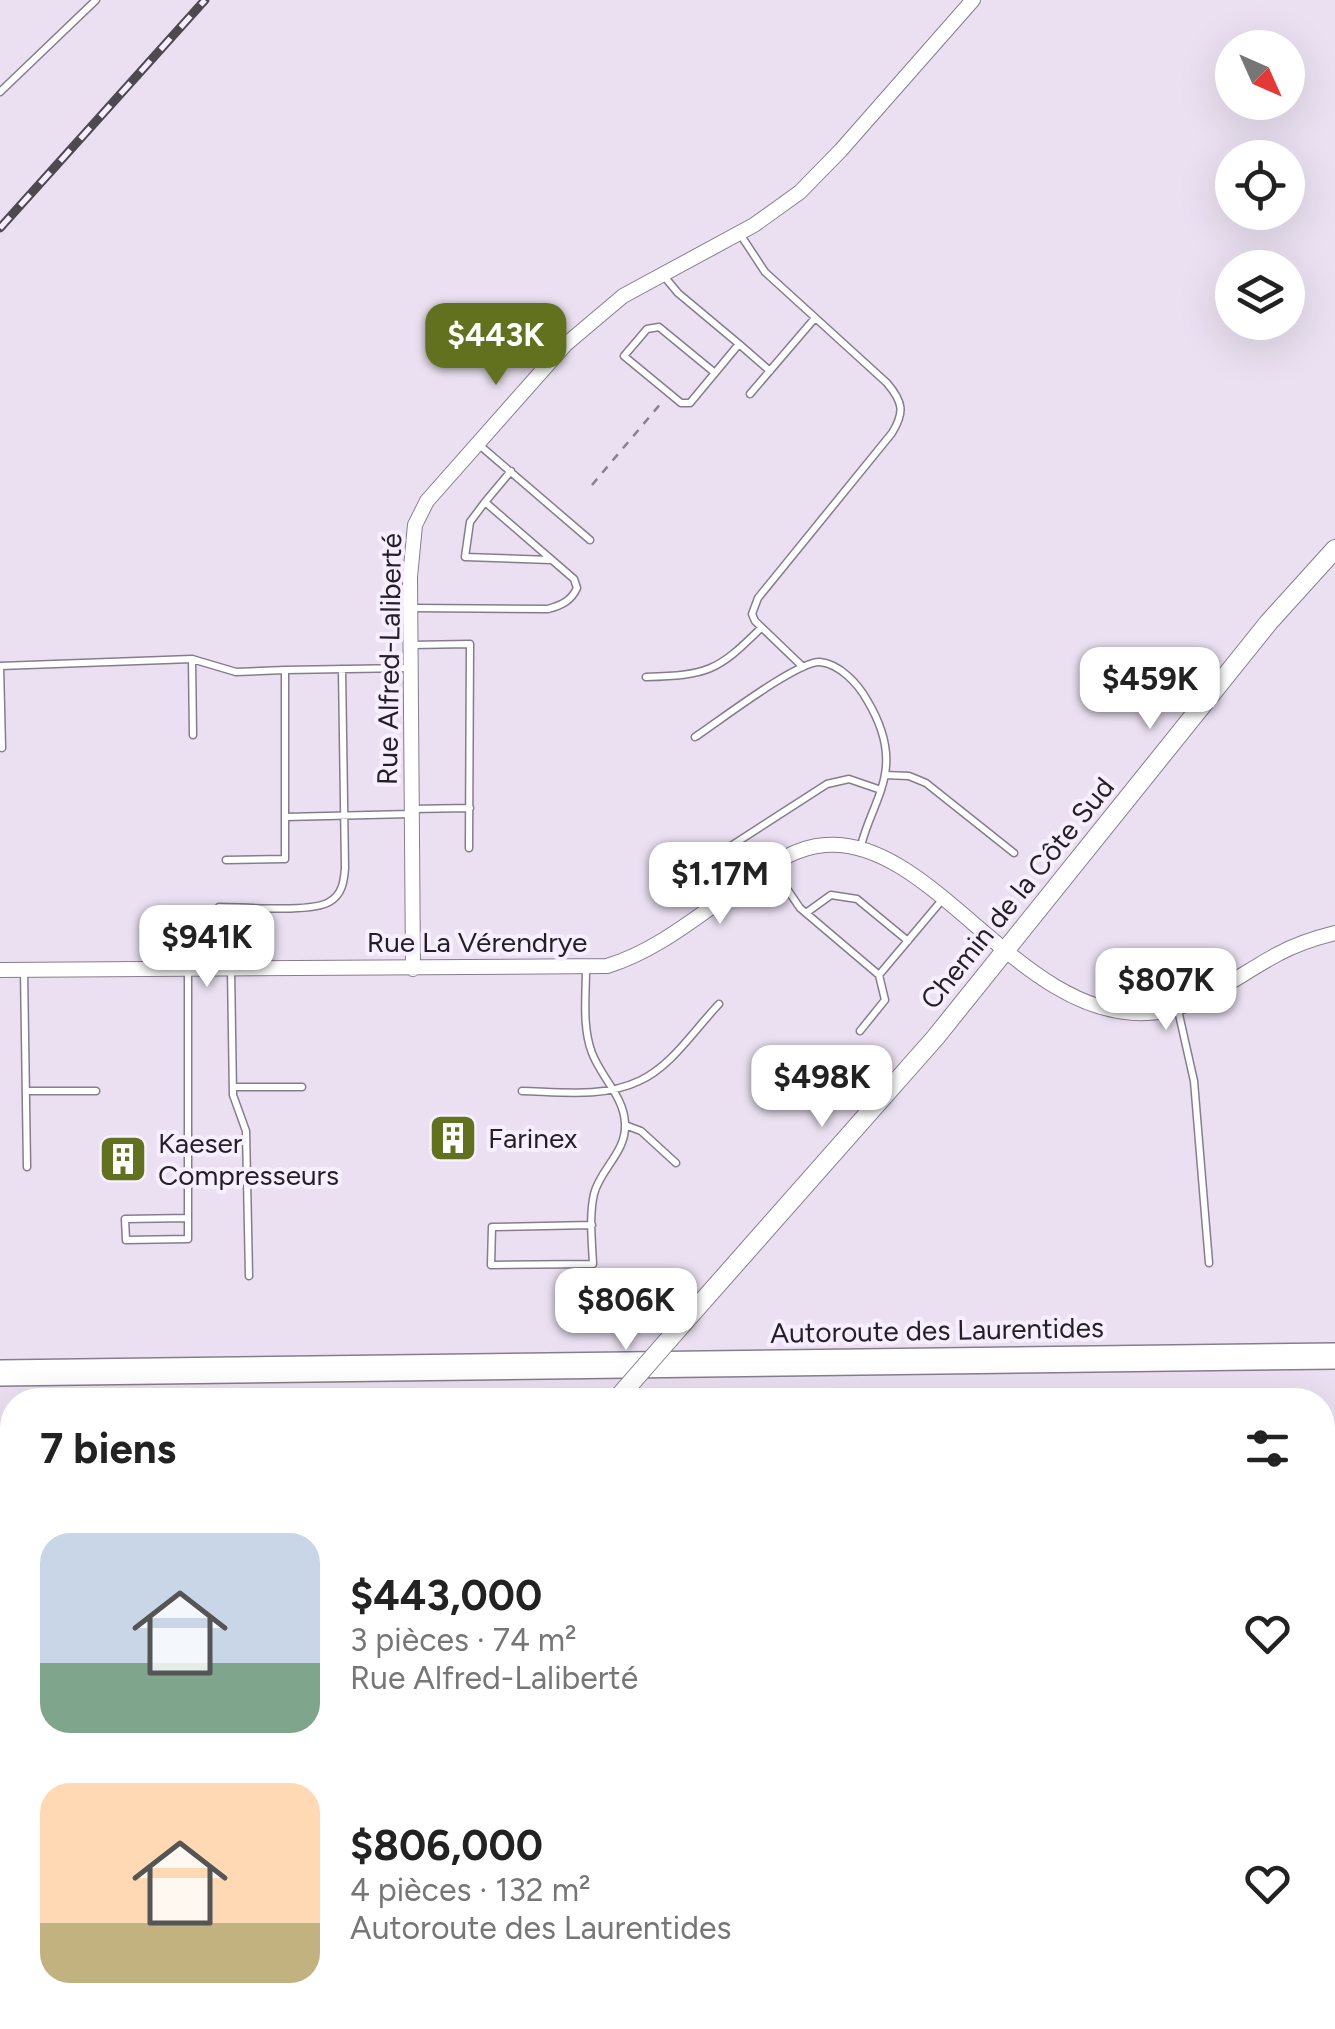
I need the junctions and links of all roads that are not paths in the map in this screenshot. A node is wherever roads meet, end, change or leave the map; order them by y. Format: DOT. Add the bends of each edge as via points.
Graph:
graph roads {
  1 [pos="973,0"];
  2 [pos="93,1"];
  3 [pos="0,92"];
  4 [pos="740,234"];
  5 [pos="662,274"];
  6 [pos="815,318"];
  7 [pos="739,344"];
  8 [pos="770,370"];
  9 [pos="715,372"];
  10 [pos="750,394"];
  11 [pos="476,442"];
  12 [pos="510,472"];
  13 [pos="484,502"];
  14 [pos="590,540"];
  15 [pos="1335,549"];
  16 [pos="552,560"];
  17 [pos="410,608"];
  18 [pos="761,628"];
  19 [pos="410,644"];
  20 [pos="192,659"];
  21 [pos="803,667"];
  22 [pos="410,668"];
  23 [pos="342,669"];
  24 [pos="284,670"];
  25 [pos="646,677"];
  26 [pos="193,735"];
  27 [pos="695,737"];
  28 [pos="2,748"];
  29 [pos="885,776"];
  30 [pos="881,790"];
  31 [pos="470,808"];
  32 [pos="410,811"];
  33 [pos="344,816"];
  34 [pos="285,817"];
  35 [pos="469,848"];
  36 [pos="860,848"];
  37 [pos="1014,854"];
  38 [pos="226,860"];
  39 [pos="703,864"];
  40 [pos="771,866"];
  41 [pos="942,900"];
  42 [pos="806,913"];
  43 [pos="1335,933"];
  44 [pos="908,941"];
  45 [pos="1006,950"];
  46 [pos="188,968"];
  47 [pos="225,968"];
  48 [pos="586,968"];
  49 [pos="413,969"];
  50 [pos="0,970"];
  51 [pos="24,970"];
  52 [pos="879,975"];
  53 [pos="718,1004"];
  54 [pos="1177,1008"];
  55 [pos="860,1031"];
  56 [pos="234,1088"];
  57 [pos="302,1088"];
  58 [pos="612,1089"];
  59 [pos="26,1092"];
  60 [pos="96,1092"];
  61 [pos="522,1092"];
  62 [pos="625,1125"];
  63 [pos="676,1163"];
  64 [pos="27,1167"];
  65 [pos="188,1218"];
  66 [pos="592,1225"];
  67 [pos="1209,1263"];
  68 [pos="249,1276"];
  69 [pos="1335,1356"];
  70 [pos="0,1373"];
  71 [pos="626,1388"];
  1 -- 4 [label="street, Rue Alfred-Laliberté" via="814,179"];
  2 -- 3 [label="lane"];
  4 -- 5 [label="street, Rue Alfred-Laliberté"];
  4 -- 6 [label="lane" via="765,272"];
  5 -- 7 [label="lane"];
  5 -- 11 [label="street, Rue Alfred-Laliberté" via="578,331"];
  6 -- 8 [label="lane"];
  6 -- 18 [label="lane" via="888,384 902,410 892,433 758,598 752,614"];
  7 -- 8 [label="lane"];
  7 -- 9 [label="lane"];
  8 -- 10 [label="lane"];
  9 -- 9 [label="lane" via="690,403 682,403 624,356 647,329 658,327"];
  11 -- 12 [label="lane"];
  11 -- 17 [label="street, Rue Alfred-Laliberté" via="414,525"];
  12 -- 13 [label="lane"];
  12 -- 14 [label="lane"];
  13 -- 16 [label="lane"];
  13 -- 16 [label="lane" via="470,522 464,558"];
  15 -- 45 [label="street, Chemin de la Côte Sud"];
  16 -- 17 [label="lane" via="576,583 574,595 560,605"];
  17 -- 19 [label="street, Rue Alfred-Laliberté"];
  18 -- 21 [label="lane"];
  18 -- 25 [label="lane" via="712,670"];
  19 -- 22 [label="street, Rue Alfred-Laliberté"];
  19 -- 31 [label="lane" via="470,644"];
  20 -- 24 [label="lane" via="236,672"];
  20 -- 26 [label="lane"];
  20 -- 28 [label="lane" via="0,666"];
  21 -- 27 [label="lane"];
  21 -- 29 [label="lane" via="834,667 860,688 884,736"];
  22 -- 23 [label="lane"];
  22 -- 32 [label="street, Rue Alfred-Laliberté"];
  23 -- 24 [label="lane"];
  23 -- 33 [label="lane"];
  24 -- 34 [label="lane"];
  29 -- 30 [label="lane"];
  29 -- 37 [label="lane" via="926,783"];
  30 -- 36 [label="lane"];
  30 -- 39 [label="lane" via="849,778 827,784"];
  31 -- 32 [label="lane"];
  31 -- 35 [label="lane"];
  32 -- 33 [label="lane"];
  32 -- 49 [label="street, Rue Alfred-Laliberté"];
  33 -- 34 [label="lane"];
  33 -- 47 [label="lane" via="344,881 336,896 313,907 218,907"];
  34 -- 38 [label="lane" via="285,859"];
  36 -- 40 [label="street, Rue La Vérendrye" via="818,845"];
  36 -- 41 [label="street, Rue La Vérendrye" via="889,859"];
  40 -- 42 [label="lane"];
  40 -- 48 [label="street, Rue La Vérendrye" via="639,954"];
  41 -- 44 [label="lane"];
  41 -- 45 [label="street, Rue La Vérendrye"];
  42 -- 44 [label="lane" via="831,895 851,896"];
  42 -- 52 [label="lane"];
  43 -- 54 [label="street" via="1288,948"];
  44 -- 52 [label="lane"];
  45 -- 54 [label="street, Rue La Vérendrye" via="1068,994 1103,1008 1149,1014"];
  45 -- 71 [label="street, Chemin de la Côte Sud, bridge"];
  46 -- 47 [label="street, Rue La Vérendrye"];
  46 -- 51 [label="street, Rue La Vérendrye"];
  46 -- 65 [label="lane"];
  47 -- 49 [label="street, Rue La Vérendrye"];
  47 -- 56 [label="lane"];
  48 -- 49 [label="street, Rue La Vérendrye"];
  48 -- 58 [label="lane" via="586,1033"];
  50 -- 51 [label="street, Rue La Vérendrye"];
  51 -- 59 [label="lane"];
  52 -- 55 [label="lane" via="885,1000"];
  53 -- 58 [label="lane" via="662,1066"];
  54 -- 67 [label="lane" via="1194,1081"];
  56 -- 57 [label="lane"];
  56 -- 68 [label="lane" via="246,1131"];
  58 -- 61 [label="lane"];
  58 -- 62 [label="lane"];
  59 -- 60 [label="lane"];
  59 -- 64 [label="lane"];
  62 -- 63 [label="lane" via="642,1131"];
  62 -- 66 [label="lane" via="613,1163 595,1189"];
  65 -- 65 [label="lane" via="125,1219 126,1240 188,1238"];
  66 -- 66 [label="lane" via="492,1227 491,1265 592,1264"];
  69 -- 70 [label="highway, Autoroute des Laurentides"];
}
